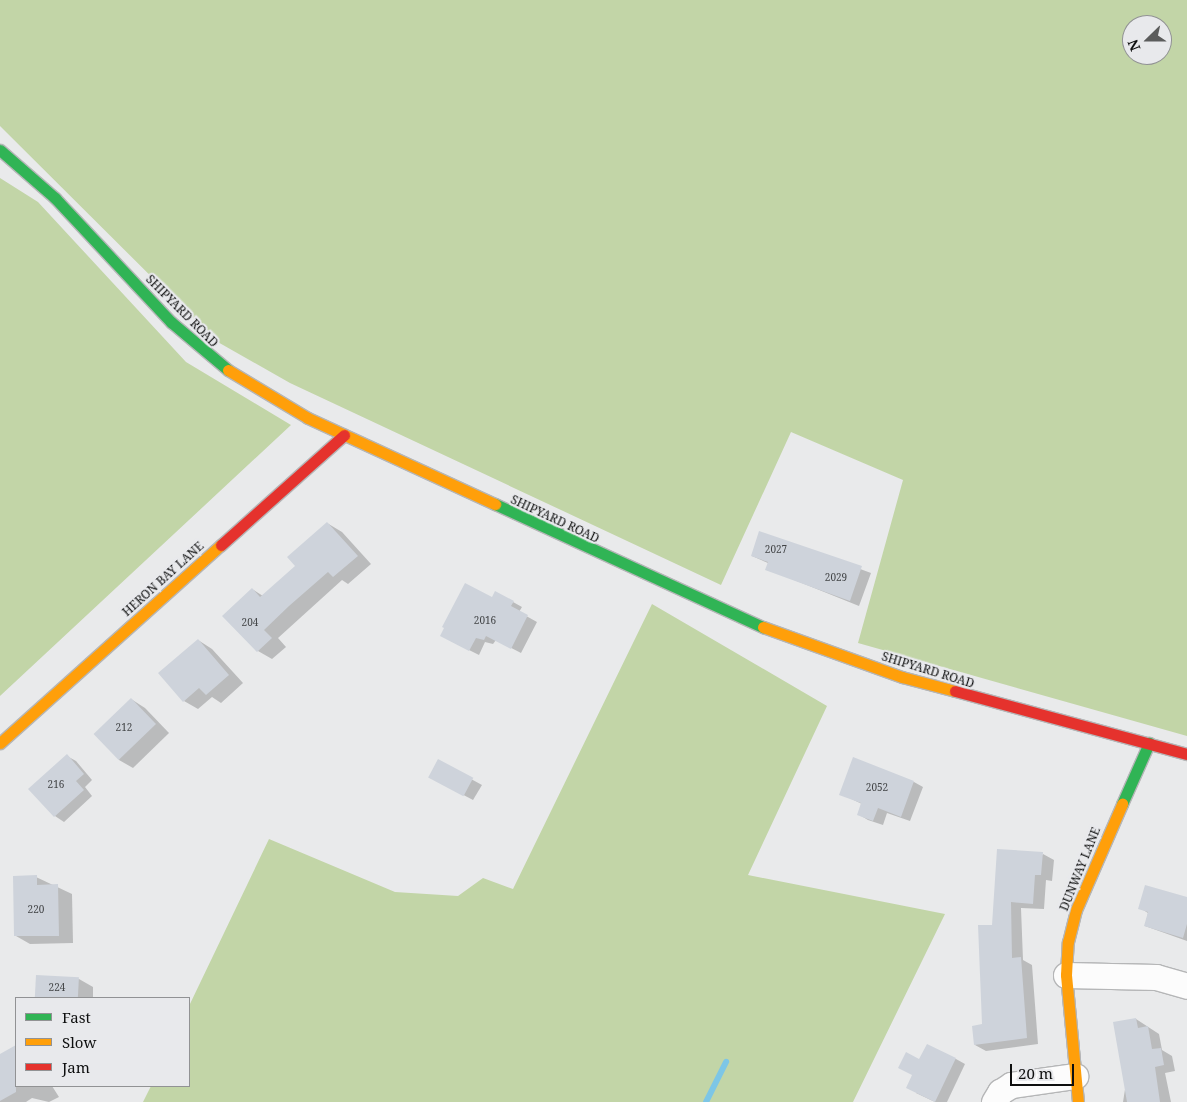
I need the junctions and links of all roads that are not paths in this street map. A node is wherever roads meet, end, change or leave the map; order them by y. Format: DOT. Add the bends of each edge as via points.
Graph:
graph roads {
  1 [pos="0,150"];
  2 [pos="344,435"];
  3 [pos="0,743"];
  4 [pos="1149,743"];
  5 [pos="1187,754"];
  6 [pos="1066,975"];
  7 [pos="1187,986"];
  8 [pos="1075,1076"];
  9 [pos="994,1102"];
  10 [pos="1078,1102"];
  1 -- 2 [label="street, SHIPYARD ROAD" via="55,198 170,322 209,357 251,388"];
  2 -- 3 [label="street, HERON BAY LANE"];
  2 -- 4 [label="street, SHIPYARD ROAD" via="747,621 902,677"];
  4 -- 5 [label="street, SHIPYARD ROAD"];
  4 -- 6 [label="street, DUNWAY LANE" via="1076,910 1068,942"];
  6 -- 7 [label="street" via="1156,977"];
  6 -- 8 [label="street, DUNWAY LANE"];
  8 -- 9 [label="street" via="1011,1085 1000,1092"];
  8 -- 10 [label="street, DUNWAY LANE"];
}
